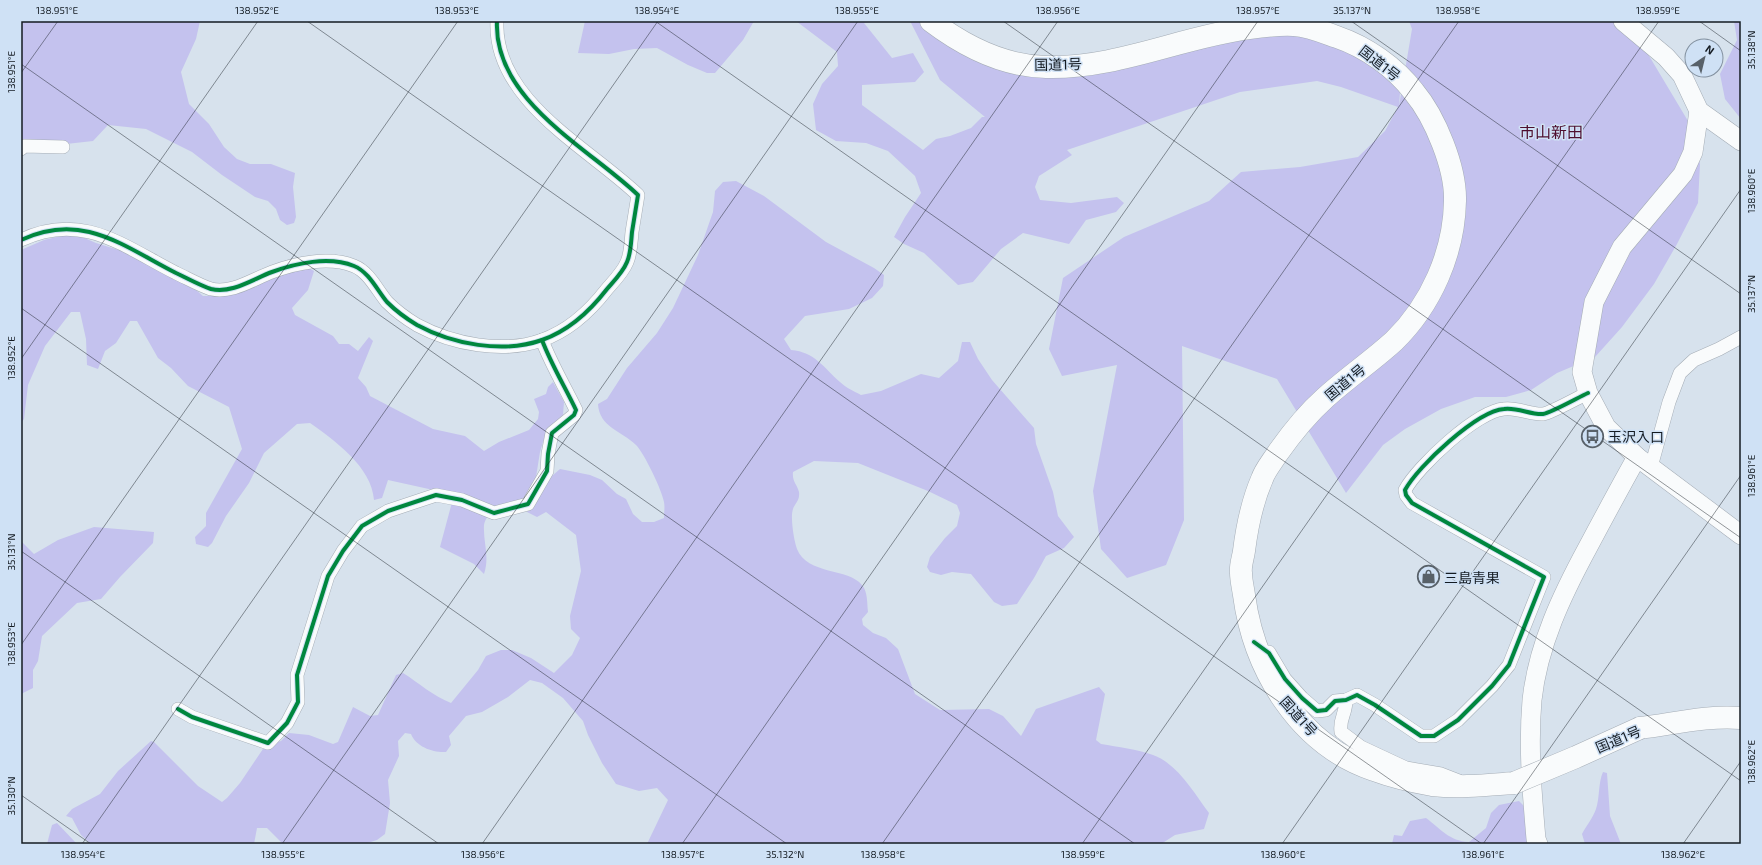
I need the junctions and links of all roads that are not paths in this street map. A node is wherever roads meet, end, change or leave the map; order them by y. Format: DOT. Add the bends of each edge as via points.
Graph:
graph roads {
  1 [pos="497,21"];
  2 [pos="931,21"];
  3 [pos="1625,22"];
  4 [pos="1699,111"];
  5 [pos="1741,141"];
  6 [pos="63,147"];
  7 [pos="21,149"];
  8 [pos="21,240"];
  9 [pos="1741,337"];
  10 [pos="542,340"];
  11 [pos="1588,393"];
  12 [pos="1644,462"];
  13 [pos="1741,535"];
  14 [pos="1254,642"];
  15 [pos="1346,700"];
  16 [pos="178,709"];
  17 [pos="1741,718"];
  18 [pos="1471,786"];
  19 [pos="1538,844"];
  1 -- 10 [label="street" via="497,39 504,62 536,109 547,121 638,195 627,262 583,315 562,331"];
  2 -- 14 [label="highway, 国道1号" via="973,49 1024,65 1046,67 1114,61 1227,31 1270,25 1310,28 1348,40 1384,63 1414,90 1434,121 1448,159 1455,198 1452,236 1442,267 1420,309 1395,340 1322,400 1289,437 1262,477 1247,524 1240,572 1246,615"];
  3 -- 4 [label="street" via="1666,57 1682,75"];
  4 -- 5 [label="street"];
  4 -- 11 [label="street" via="1693,152 1683,174 1622,247 1594,302 1582,372"];
  6 -- 7 [label="street" via="24,146"];
  8 -- 10 [label="street" via="37,233 62,229 96,232 211,289 227,290 290,265 340,262 365,274 388,302 417,325 446,338 472,345 495,347"];
  9 -- 12 [label="street" via="1694,360 1680,374"];
  10 -- 16 [label="street" via="576,410 574,415 552,433 547,471 528,504 494,513 462,500 436,495 388,510 362,526 328,576 297,675 298,702 287,723 268,743 192,717"];
  11 -- 12 [label="street" via="1606,427"];
  11 -- 15 [label="street" via="1544,414 1505,408 1486,414 1460,432 1411,479 1405,490 1412,503 1544,577 1509,665 1458,720 1434,736 1421,736 1358,695"];
  12 -- 13 [label="street"];
  12 -- 19 [label="street" via="1570,581 1547,633 1532,699 1530,759"];
  14 -- 15 [label="street" via="1269,653 1285,679 1316,711 1326,710 1335,701"];
  14 -- 18 [label="highway, 国道1号" via="1283,702 1322,741 1351,760 1374,770 1431,785"];
  15 -- 18 [label="street" via="1346,710 1340,723 1341,732 1361,747 1406,768 1442,774"];
  17 -- 18 [label="highway, 国道1号, bridge" via="1698,720 1640,728 1514,783"];
}
